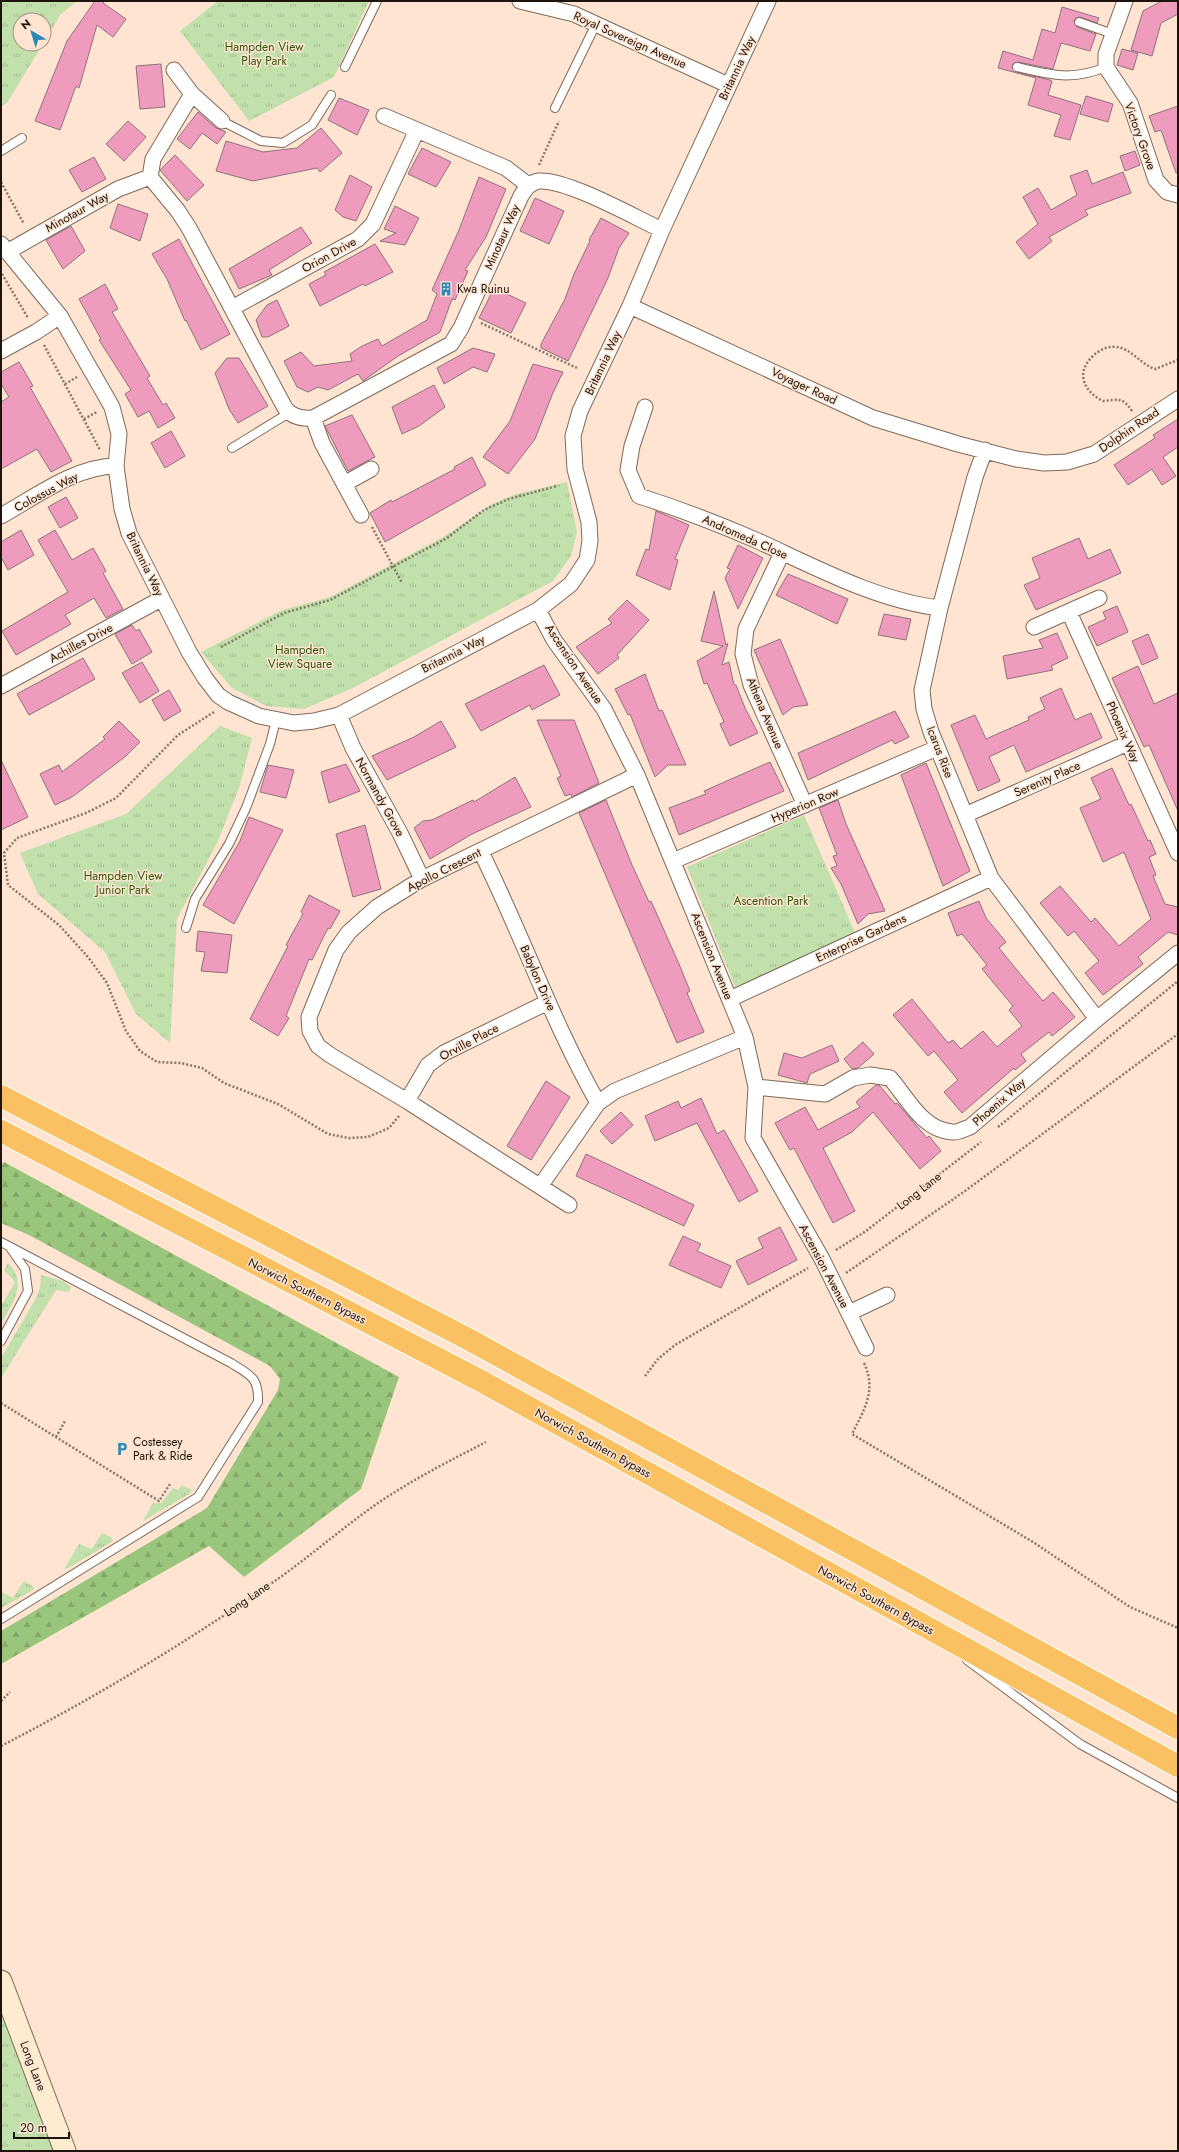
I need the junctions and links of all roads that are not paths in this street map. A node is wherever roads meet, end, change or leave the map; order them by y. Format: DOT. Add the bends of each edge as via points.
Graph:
graph roads {
  1 [pos="377,1"];
  2 [pos="768,1"];
  3 [pos="1125,1"];
  4 [pos="527,2"];
  5 [pos="1079,22"];
  6 [pos="596,24"];
  7 [pos="1113,34"];
  8 [pos="346,67"];
  9 [pos="1017,67"];
  10 [pos="1106,67"];
  11 [pos="174,70"];
  12 [pos="728,85"];
  13 [pos="192,94"];
  14 [pos="331,95"];
  15 [pos="555,108"];
  16 [pos="384,116"];
  17 [pos="222,121"];
  18 [pos="417,130"];
  19 [pos="22,138"];
  20 [pos="1,151"];
  21 [pos="150,178"];
  22 [pos="528,185"];
  23 [pos="1178,195"];
  24 [pos="662,230"];
  25 [pos="4,248"];
  26 [pos="630,306"];
  27 [pos="232,308"];
  28 [pos="60,316"];
  29 [pos="1,351"];
  30 [pos="1178,399"];
  31 [pos="645,407"];
  32 [pos="289,413"];
  33 [pos="313,418"];
  34 [pos="232,448"];
  35 [pos="984,450"];
  36 [pos="109,466"];
  37 [pos="371,469"];
  38 [pos="344,484"];
  39 [pos="361,515"];
  40 [pos="1,516"];
  41 [pos="782,554"];
  42 [pos="1099,598"];
  43 [pos="161,599"];
  44 [pos="940,608"];
  45 [pos="538,610"];
  46 [pos="1069,612"];
  47 [pos="1034,627"];
  48 [pos="1,686"];
  49 [pos="339,715"];
  50 [pos="276,720"];
  51 [pos="1128,743"];
  52 [pos="937,748"];
  53 [pos="637,775"];
  54 [pos="805,805"];
  55 [pos="965,815"];
  56 [pos="481,852"];
  57 [pos="1178,852"];
  58 [pos="674,861"];
  59 [pos="422,878"];
  60 [pos="992,878"];
  61 [pos="186,928"];
  62 [pos="1178,953"];
  63 [pos="730,999"];
  64 [pos="548,1002"];
  65 [pos="1097,1019"];
  66 [pos="745,1037"];
  67 [pos="756,1087"];
  68 [pos="1,1089"];
  69 [pos="1,1096"];
  70 [pos="407,1101"];
  71 [pos="598,1103"];
  72 [pos="65,1129"];
  73 [pos="1,1131"];
  74 [pos="1,1137"];
  75 [pos="83,1175"];
  76 [pos="541,1185"];
  77 [pos="569,1205"];
  78 [pos="1,1242"];
  79 [pos="10,1246"];
  80 [pos="886,1295"];
  81 [pos="849,1313"];
  82 [pos="1,1341"];
  83 [pos="865,1354"];
  84 [pos="1,1618"];
  85 [pos="918,1623"];
  86 [pos="1178,1728"];
  87 [pos="1178,1766"];
  88 [pos="1178,1798"];
  89 [pos="1,1981"];
  90 [pos="65,2151"];
  1 -- 8 [label="lane"];
  2 -- 12 [label="street, Britannia Way"];
  3 -- 7 [label="street"];
  4 -- 6 [label="street, Royal Sovereign Avenue" via="555,8"];
  5 -- 7 [label="lane"];
  6 -- 12 [label="street, Royal Sovereign Avenue"];
  6 -- 15 [label="lane"];
  7 -- 10 [label="street" via="1106,54"];
  9 -- 10 [label="lane" via="1070,77 1092,73"];
  10 -- 23 [label="street, Victory Grove" via="1130,103 1156,180 1167,192"];
  11 -- 13 [label="street"];
  12 -- 24 [label="street, Britannia Way"];
  13 -- 17 [label="street"];
  13 -- 21 [label="street" via="154,159"];
  14 -- 17 [label="lane" via="312,125 283,143 261,141"];
  16 -- 18 [label="street"];
  18 -- 22 [label="street" via="506,168"];
  18 -- 27 [label="street, Orion Drive" via="373,224 358,240"];
  19 -- 20 [label="lane"];
  21 -- 25 [label="street, Minotaur Way" via="118,189 31,238"];
  21 -- 27 [label="street" via="178,211"];
  22 -- 24 [label="street" via="538,181 562,184"];
  22 -- 33 [label="street, Minotaur Way" via="452,344"];
  24 -- 26 [label="street, Britannia Way"];
  25 -- 28 [label="street, Britannia Way"];
  26 -- 35 [label="street, Voyager Road" via="872,418"];
  26 -- 45 [label="street, Britannia Way" via="580,411 573,436 574,469 589,522 587,560 571,584"];
  27 -- 32 [label="street"];
  28 -- 29 [label="street"];
  28 -- 36 [label="street, Britannia Way" via="112,407 119,434"];
  30 -- 35 [label="street, Dolphin Road" via="1094,454 1066,462 1044,463 1016,459"];
  31 -- 41 [label="street, Andromeda Close" via="632,446 628,470 639,496 706,518"];
  32 -- 33 [label="street" via="303,419"];
  32 -- 34 [label="lane"];
  33 -- 38 [label="street" via="322,443"];
  35 -- 44 [label="street, Icarus Rise"];
  36 -- 40 [label="street, Colossus Way" via="78,474"];
  36 -- 43 [label="street, Britannia Way" via="129,533"];
  37 -- 38 [label="street"];
  38 -- 39 [label="street"];
  41 -- 44 [label="street, Andromeda Close" via="886,596"];
  41 -- 54 [label="street, Athena Avenue" via="746,629 743,654 751,685"];
  42 -- 46 [label="street"];
  43 -- 48 [label="street, Achilles Drive"];
  43 -- 50 [label="street, Britannia Way" via="205,678 218,695 259,716"];
  44 -- 52 [label="street, Icarus Rise" via="922,690 924,709"];
  45 -- 49 [label="street, Britannia Way"];
  45 -- 53 [label="street, Ascension Avenue" via="554,640 607,714"];
  46 -- 47 [label="street"];
  46 -- 51 [label="street, Phoenix Way"];
  49 -- 50 [label="street, Britannia Way" via="294,723"];
  49 -- 59 [label="street, Normandy Grove" via="353,748"];
  50 -- 61 [label="lane" via="270,744 246,808 230,844 195,899"];
  51 -- 55 [label="street, Serenity Place"];
  51 -- 57 [label="street, Phoenix Way"];
  52 -- 54 [label="street, Hyperion Row"];
  52 -- 55 [label="street, Icarus Rise"];
  53 -- 56 [label="street, Apollo Crescent"];
  53 -- 58 [label="street, Ascension Avenue"];
  54 -- 58 [label="street, Hyperion Row"];
  55 -- 60 [label="street, Icarus Rise"];
  56 -- 59 [label="street, Apollo Crescent"];
  56 -- 64 [label="street, Babylon Drive" via="498,884"];
  58 -- 63 [label="street, Ascension Avenue"];
  59 -- 70 [label="street, Apollo Crescent" via="377,907 349,932 336,950 309,1017 310,1032 318,1046"];
  60 -- 63 [label="street, Enterprise Gardens"];
  60 -- 65 [label="street, Icarus Rise"];
  62 -- 65 [label="street, Phoenix Way"];
  63 -- 66 [label="street, Ascension Avenue"];
  64 -- 70 [label="street, Orville Place" via="444,1053 428,1065"];
  64 -- 71 [label="street, Babylon Drive"];
  65 -- 67 [label="street, Phoenix Way" via="970,1128 952,1133 933,1126 918,1114 890,1078 870,1075 853,1078 825,1094"];
  66 -- 67 [label="street, Ascension Avenue"];
  66 -- 71 [label="street" via="615,1091"];
  67 -- 81 [label="street, Ascension Avenue" via="753,1138 817,1262 833,1280"];
  68 -- 72 [label="highway"];
  69 -- 72 [label="highway"];
  70 -- 76 [label="street, Apollo Crescent"];
  71 -- 76 [label="street"];
  72 -- 86 [label="highway" via="468,1339"];
  73 -- 75 [label="highway, Norwich Southern Bypass"];
  74 -- 75 [label="highway"];
  75 -- 85 [label="highway, Norwich Southern Bypass" via="481,1382"];
  76 -- 77 [label="street, Apollo Crescent"];
  78 -- 79 [label="lane"];
  79 -- 82 [label="lane" via="25,1268 28,1291"];
  79 -- 84 [label="lane" via="230,1363 251,1376 259,1387 258,1402 198,1497"];
  80 -- 81 [label="street, Ascension Avenue"];
  81 -- 83 [label="street, Ascension Avenue"];
  85 -- 87 [label="highway, Norwich Southern Bypass"];
  85 -- 88 [label="lane" via="1080,1744"];
  89 -- 90 [label="street, Long Lane"];
}
